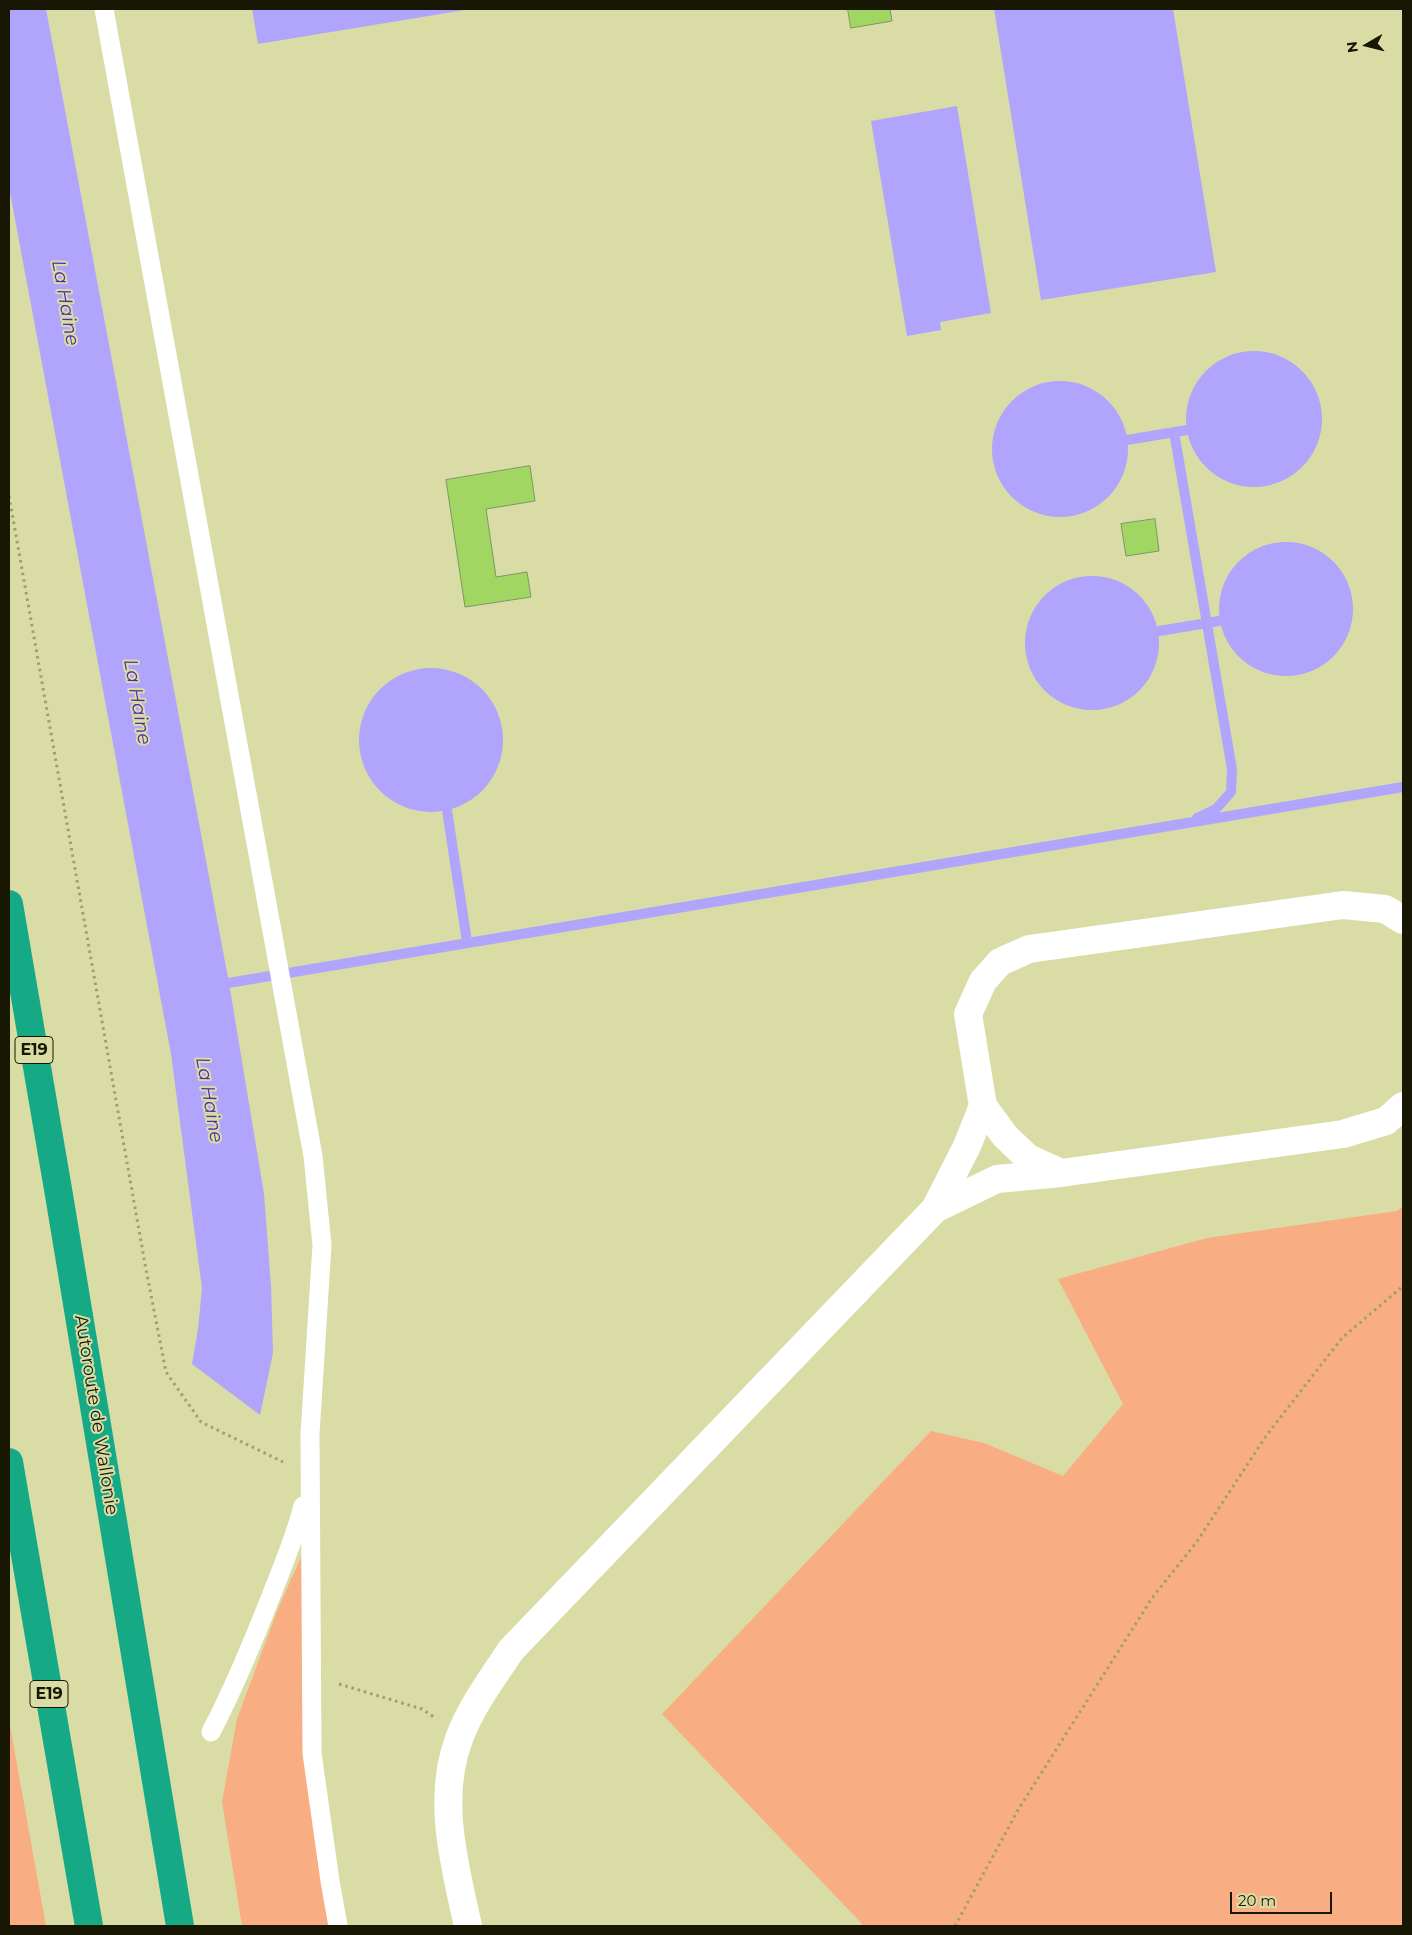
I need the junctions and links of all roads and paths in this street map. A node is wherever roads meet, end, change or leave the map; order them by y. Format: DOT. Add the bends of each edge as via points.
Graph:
graph roads {
  1 [pos="104,9"];
  2 [pos="9,496"];
  3 [pos="9,904"];
  4 [pos="1403,920"];
  5 [pos="983,1106"];
  6 [pos="1403,1106"];
  7 [pos="1061,1173"];
  8 [pos="935,1209"];
  9 [pos="1403,1286"];
  10 [pos="9,1462"];
  11 [pos="310,1475"];
  12 [pos="311,1648"];
  13 [pos="211,1732"];
  14 [pos="458,1740"];
  15 [pos="90,1926"];
  16 [pos="180,1926"];
  17 [pos="338,1926"];
  18 [pos="468,1926"];
  19 [pos="955,1926"];
  1 -- 11 [label="lane" via="313,1156 322,1245"];
  2 -- 11 [label="path" via="166,1372 201,1422"];
  3 -- 16 [label="highway, Autoroute de Wallonie / E19"];
  4 -- 5 [label="street" via="1385,909 1343,905 1029,949 1000,962 983,981 968,1014"];
  5 -- 7 [label="street" via="1005,1136 1028,1158"];
  5 -- 8 [label="street" via="968,1146"];
  6 -- 7 [label="street" via="1386,1121 1343,1134"];
  7 -- 8 [label="street" via="997,1179"];
  8 -- 14 [label="street" via="511,1650 477,1699"];
  9 -- 19 [label="path" via="1342,1338 1266,1436 1196,1543 1152,1598 1018,1810"];
  10 -- 15 [label="highway, E19"];
  11 -- 12 [label="lane"];
  11 -- 13 [label="lane" via="296,1534 230,1695"];
  12 -- 14 [label="path" via="316,1666 324,1678 422,1709 444,1724"];
  12 -- 17 [label="lane" via="312,1753"];
  14 -- 18 [label="street" via="449,1781 448,1822"];
}
